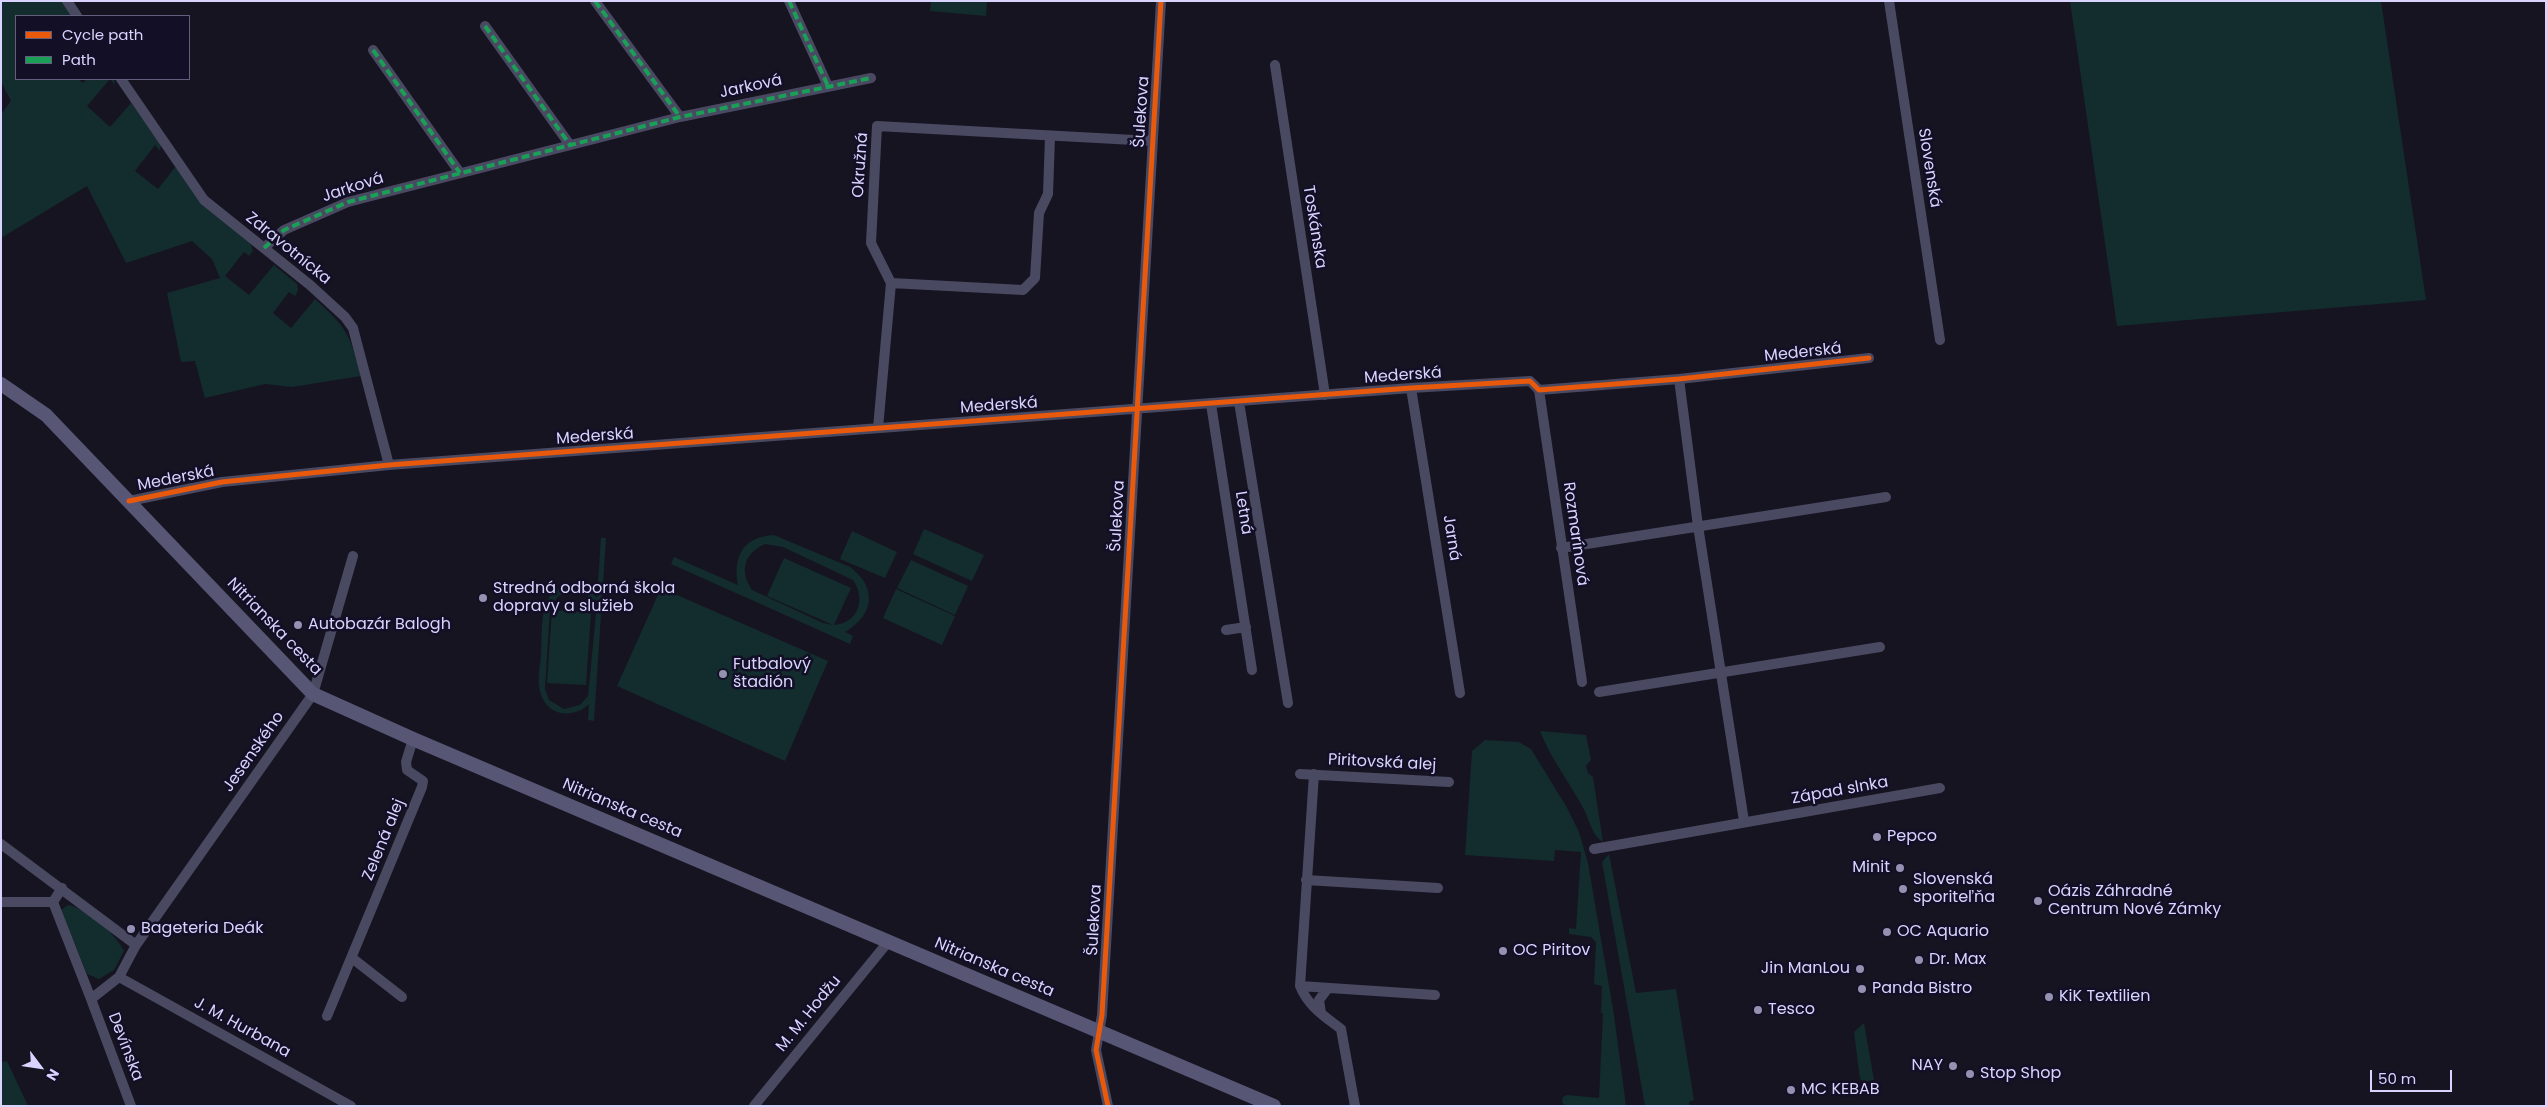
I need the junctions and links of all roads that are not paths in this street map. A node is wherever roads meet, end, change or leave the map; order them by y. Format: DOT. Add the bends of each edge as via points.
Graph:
graph roads {
  1 [pos="67,1"];
  2 [pos="595,1"];
  3 [pos="789,1"];
  4 [pos="1161,1"];
  5 [pos="1889,1"];
  6 [pos="77,15"];
  7 [pos="485,26"];
  8 [pos="373,50"];
  9 [pos="1274,65"];
  10 [pos="871,78"];
  11 [pos="122,80"];
  12 [pos="828,86"];
  13 [pos="680,117"];
  14 [pos="1050,137"];
  15 [pos="1152,142"];
  16 [pos="570,145"];
  17 [pos="460,173"];
  18 [pos="264,248"];
  19 [pos="891,283"];
  20 [pos="1940,340"];
  21 [pos="1869,358"];
  22 [pos="1679,379"];
  23 [pos="1,384"];
  24 [pos="1411,388"];
  25 [pos="1539,390"];
  26 [pos="1324,395"];
  27 [pos="1240,402"];
  28 [pos="1211,404"];
  29 [pos="1136,409"];
  30 [pos="878,428"];
  31 [pos="389,465"];
  32 [pos="1886,497"];
  33 [pos="129,501"];
  34 [pos="1698,526"];
  35 [pos="1561,548"];
  36 [pos="353,556"];
  37 [pos="1246,627"];
  38 [pos="1226,630"];
  39 [pos="1880,647"];
  40 [pos="1252,670"];
  41 [pos="1722,672"];
  42 [pos="1582,682"];
  43 [pos="1600,692"];
  44 [pos="1460,693"];
  45 [pos="313,694"];
  46 [pos="1288,703"];
  47 [pos="414,739"];
  48 [pos="1300,774"];
  49 [pos="1314,774"];
  50 [pos="1449,782"];
  51 [pos="1940,788"];
  52 [pos="1744,821"];
  53 [pos="1,844"];
  54 [pos="1594,849"];
  55 [pos="1306,880"];
  56 [pos="62,888"];
  57 [pos="1438,888"];
  58 [pos="1,902"];
  59 [pos="53,902"];
  60 [pos="888,942"];
  61 [pos="136,945"];
  62 [pos="352,958"];
  63 [pos="119,977"];
  64 [pos="1300,986"];
  65 [pos="1328,988"];
  66 [pos="1435,995"];
  67 [pos="402,997"];
  68 [pos="91,999"];
  69 [pos="1321,1013"];
  70 [pos="327,1016"];
  71 [pos="1099,1032"];
  72 [pos="131,1106"];
  73 [pos="351,1106"];
  74 [pos="754,1106"];
  75 [pos="1108,1106"];
  76 [pos="1274,1106"];
  77 [pos="1355,1106"];
  1 -- 6 [label="street"];
  2 -- 13 [label="street"];
  3 -- 12 [label="street"];
  4 -- 15 [label="street, Šulekova"];
  5 -- 20 [label="street, Slovenská"];
  7 -- 16 [label="street"];
  8 -- 17 [label="street"];
  9 -- 26 [label="street, Toskánska"];
  10 -- 12 [label="street, Jarková"];
  11 -- 18 [label="street, Zdravotnícka" via="204,200"];
  12 -- 13 [label="street, Jarková"];
  13 -- 16 [label="street, Jarková"];
  14 -- 15 [label="street, Okružná"];
  14 -- 19 [label="street" via="1048,194 1040,213 1035,278 1023,290"];
  14 -- 19 [label="street, Okružná" via="877,126 871,244"];
  15 -- 29 [label="street, Šulekova"];
  16 -- 17 [label="street, Jarková"];
  17 -- 18 [label="street, Jarková" via="348,202 284,230"];
  18 -- 31 [label="street, Zdravotnícka" via="310,285 353,328"];
  19 -- 30 [label="street"];
  21 -- 22 [label="street, Mederská"];
  22 -- 25 [label="street, Mederská"];
  22 -- 34 [label="street"];
  23 -- 33 [label="main road, Nitrianska cesta" via="46,415"];
  24 -- 25 [label="street, Mederská" via="1530,381"];
  24 -- 26 [label="street, Mederská"];
  24 -- 44 [label="street, Jarná"];
  25 -- 35 [label="street, Rozmarínová"];
  26 -- 27 [label="street, Mederská"];
  27 -- 28 [label="street, Mederská"];
  27 -- 46 [label="street"];
  28 -- 29 [label="street, Mederská"];
  28 -- 37 [label="street, Letná"];
  29 -- 30 [label="street, Mederská"];
  29 -- 71 [label="street, Šulekova"];
  30 -- 31 [label="street, Mederská"];
  31 -- 33 [label="street, Mederská" via="222,482"];
  32 -- 34 [label="street"];
  33 -- 45 [label="main road, Nitrianska cesta"];
  34 -- 35 [label="street"];
  34 -- 41 [label="street"];
  35 -- 42 [label="street, Rozmarínová"];
  36 -- 45 [label="street, Jesenského"];
  37 -- 38 [label="street"];
  37 -- 40 [label="street, Letná"];
  39 -- 41 [label="street"];
  41 -- 43 [label="street"];
  41 -- 52 [label="street"];
  45 -- 47 [label="main road, Nitrianska cesta"];
  45 -- 61 [label="street, Jesenského"];
  47 -- 60 [label="main road, Nitrianska cesta"];
  47 -- 62 [label="street, Zelená alej" via="406,762 407,770 423,781 422,787"];
  48 -- 49 [label="street, Piritovská alej"];
  49 -- 50 [label="street, Piritovská alej"];
  49 -- 55 [label="street, Piritovská alej"];
  51 -- 52 [label="street, Západ slnka"];
  52 -- 54 [label="street, Západ slnka"];
  53 -- 56 [label="street"];
  55 -- 57 [label="street"];
  55 -- 64 [label="street, Piritovská alej"];
  56 -- 59 [label="street"];
  56 -- 61 [label="street"];
  58 -- 59 [label="street"];
  59 -- 68 [label="street, Devínska"];
  60 -- 71 [label="main road, Nitrianska cesta"];
  60 -- 74 [label="street, M. M. Hodžu"];
  61 -- 63 [label="street, Jesenského"];
  62 -- 67 [label="street"];
  62 -- 70 [label="street, Zelená alej"];
  63 -- 68 [label="street"];
  63 -- 73 [label="street, J. M. Hurbana"];
  64 -- 65 [label="street"];
  64 -- 69 [label="street" via="1305,998"];
  65 -- 66 [label="street"];
  65 -- 69 [label="street" via="1319,1000"];
  68 -- 72 [label="street, Devínska"];
  69 -- 77 [label="street" via="1341,1029"];
  71 -- 75 [label="street, Šulekova" via="1096,1050"];
  71 -- 76 [label="main road, Nitrianska cesta"];
}
